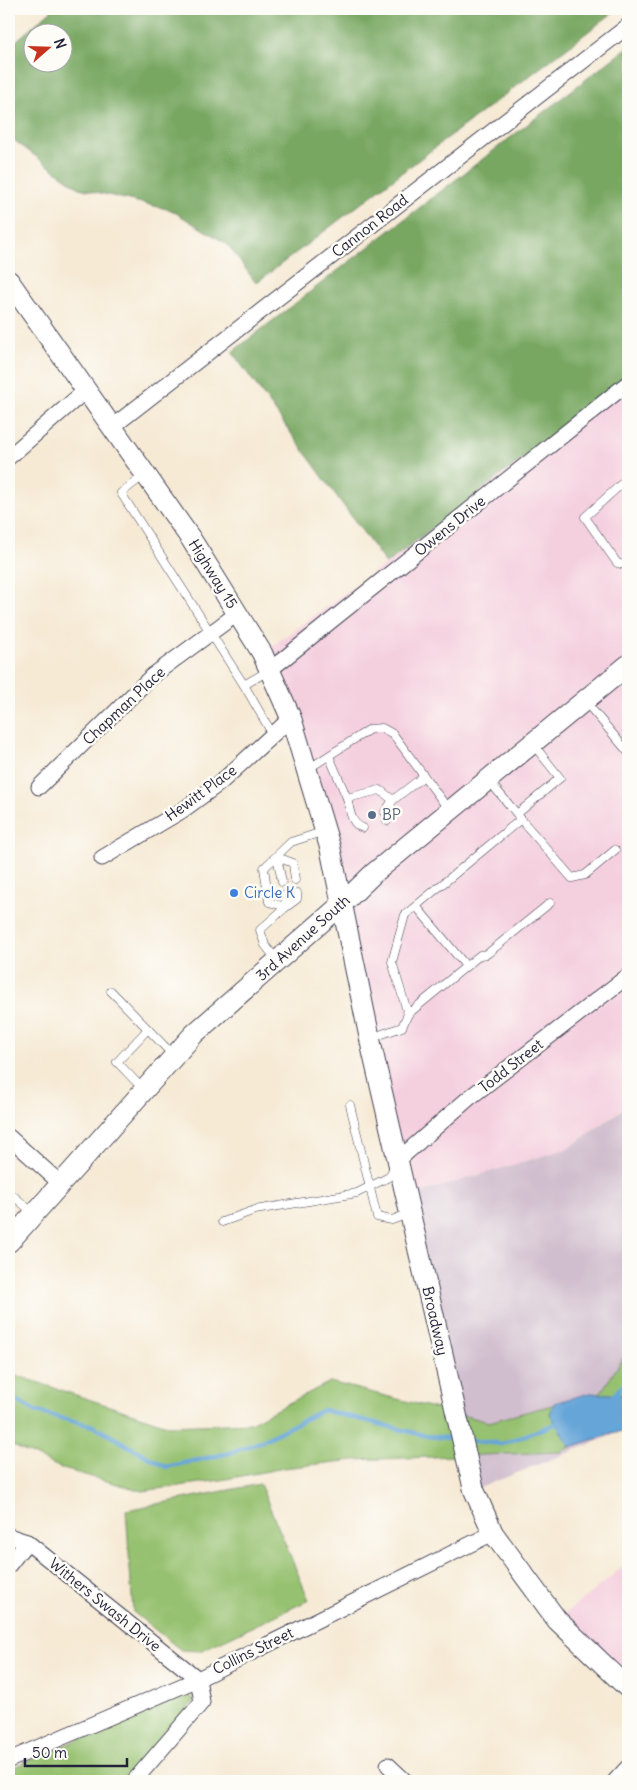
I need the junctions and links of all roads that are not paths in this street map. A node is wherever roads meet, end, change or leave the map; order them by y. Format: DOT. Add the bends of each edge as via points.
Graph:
graph roads {
  1 [pos="628,26"];
  2 [pos="9,281"];
  3 [pos="628,384"];
  4 [pos="86,390"];
  5 [pos="112,427"];
  6 [pos="10,453"];
  7 [pos="145,474"];
  8 [pos="628,478"];
  9 [pos="628,566"];
  10 [pos="238,613"];
  11 [pos="210,633"];
  12 [pos="271,669"];
  13 [pos="625,675"];
  14 [pos="244,685"];
  15 [pos="584,700"];
  16 [pos="292,718"];
  17 [pos="273,735"];
  18 [pos="532,742"];
  19 [pos="628,752"];
  20 [pos="329,756"];
  21 [pos="307,770"];
  22 [pos="424,776"];
  23 [pos="487,779"];
  24 [pos="39,787"];
  25 [pos="347,798"];
  26 [pos="393,800"];
  27 [pos="449,810"];
  28 [pos="385,812"];
  29 [pos="519,817"];
  30 [pos="387,821"];
  31 [pos="362,828"];
  32 [pos="325,831"];
  33 [pos="615,850"];
  34 [pos="277,857"];
  35 [pos="102,858"];
  36 [pos="295,880"];
  37 [pos="282,882"];
  38 [pos="297,893"];
  39 [pos="285,894"];
  40 [pos="550,903"];
  41 [pos="342,904"];
  42 [pos="416,906"];
  43 [pos="286,907"];
  44 [pos="278,961"];
  45 [pos="466,966"];
  46 [pos="628,976"];
  47 [pos="111,991"];
  48 [pos="408,1014"];
  49 [pos="148,1029"];
  50 [pos="370,1038"];
  51 [pos="174,1056"];
  52 [pos="144,1090"];
  53 [pos="350,1105"];
  54 [pos="9,1137"];
  55 [pos="398,1160"];
  56 [pos="60,1183"];
  57 [pos="371,1187"];
  58 [pos="9,1205"];
  59 [pos="33,1213"];
  60 [pos="410,1213"];
  61 [pos="222,1222"];
  62 [pos="9,1242"];
  63 [pos="493,1533"];
  64 [pos="9,1536"];
  65 [pos="27,1542"];
  66 [pos="9,1565"];
  67 [pos="198,1679"];
  68 [pos="628,1688"];
  69 [pos="9,1760"];
  70 [pos="388,1765"];
  71 [pos="628,1767"];
  72 [pos="134,1781"];
  73 [pos="405,1781"];
  74 [pos="615,1781"];
  1 -- 5 [label="street, Cannon Road"];
  2 -- 4 [label="main road, Highway 15"];
  3 -- 12 [label="street, Owens Drive"];
  4 -- 5 [label="main road, Highway 15"];
  4 -- 6 [label="street"];
  5 -- 7 [label="main road, Highway 15"];
  7 -- 10 [label="main road, Highway 15" via="192,539"];
  7 -- 11 [label="lane" via="121,493"];
  8 -- 9 [label="lane" via="585,517 617,563"];
  10 -- 11 [label="street, Chapman Place"];
  10 -- 12 [label="main road, Highway 15"];
  11 -- 14 [label="lane"];
  11 -- 24 [label="street, Chapman Place" via="152,676"];
  12 -- 14 [label="lane"];
  12 -- 16 [label="main road, Highway 15"];
  13 -- 15 [label="main road, 3rd Avenue South"];
  14 -- 17 [label="lane"];
  15 -- 18 [label="main road, 3rd Avenue South"];
  15 -- 19 [label="lane"];
  16 -- 17 [label="street, Hewitt Place"];
  16 -- 21 [label="main road, Highway 15"];
  17 -- 35 [label="street, Hewitt Place" via="183,810"];
  18 -- 23 [label="main road, 3rd Avenue South"];
  18 -- 29 [label="lane" via="560,778"];
  20 -- 21 [label="lane"];
  20 -- 22 [label="lane" via="370,729 382,728 393,734"];
  20 -- 25 [label="lane"];
  21 -- 32 [label="main road, Highway 15"];
  22 -- 26 [label="lane"];
  22 -- 27 [label="lane"];
  23 -- 27 [label="main road, 3rd Avenue South"];
  23 -- 29 [label="lane"];
  25 -- 26 [label="lane" via="380,790"];
  25 -- 31 [label="lane" via="357,826"];
  26 -- 28 [label="lane"];
  26 -- 30 [label="lane"];
  27 -- 41 [label="main road, 3rd Avenue South"];
  29 -- 33 [label="lane" via="572,878 585,875"];
  29 -- 42 [label="lane"];
  32 -- 34 [label="lane" via="291,842"];
  32 -- 41 [label="main road, Highway 15"];
  34 -- 36 [label="lane" via="293,863"];
  34 -- 37 [label="lane"];
  34 -- 43 [label="lane" via="264,868 269,902"];
  38 -- 43 [label="lane" via="297,899"];
  39 -- 43 [label="lane"];
  40 -- 45 [label="lane" via="487,954 480,955"];
  41 -- 44 [label="main road, 3rd Avenue South"];
  41 -- 50 [label="main road, Broadway"];
  42 -- 45 [label="lane"];
  42 -- 48 [label="lane" via="405,915 392,962"];
  43 -- 44 [label="lane" via="260,930 265,945"];
  44 -- 51 [label="main road, 3rd Avenue South" via="194,1034"];
  45 -- 48 [label="lane"];
  46 -- 55 [label="street, Todd Street" via="469,1098"];
  47 -- 49 [label="lane"];
  48 -- 50 [label="lane" via="402,1028"];
  49 -- 51 [label="lane"];
  49 -- 52 [label="lane" via="116,1062"];
  50 -- 55 [label="main road, Broadway"];
  51 -- 52 [label="main road, 3rd Avenue South"];
  52 -- 56 [label="main road, 3rd Avenue South"];
  53 -- 57 [label="lane"];
  54 -- 56 [label="street"];
  55 -- 57 [label="lane" via="389,1177"];
  55 -- 60 [label="main road, Broadway"];
  56 -- 59 [label="main road, 3rd Avenue South"];
  57 -- 60 [label="lane" via="376,1217 392,1220"];
  57 -- 61 [label="lane" via="358,1193 255,1210"];
  58 -- 59 [label="lane" via="15,1197"];
  59 -- 62 [label="main road, 3rd Avenue South"];
  60 -- 63 [label="main road, Broadway" via="474,1490"];
  63 -- 67 [label="street, Collins Street"];
  63 -- 68 [label="main road, Broadway" via="557,1620"];
  64 -- 65 [label="street, Withers Swash Drive"];
  65 -- 66 [label="street"];
  65 -- 67 [label="street, Withers Swash Drive"];
  67 -- 69 [label="street, Collins Street"];
  67 -- 72 [label="street" via="202,1702"];
  70 -- 73 [label="street"];
  71 -- 74 [label="street"];
}
